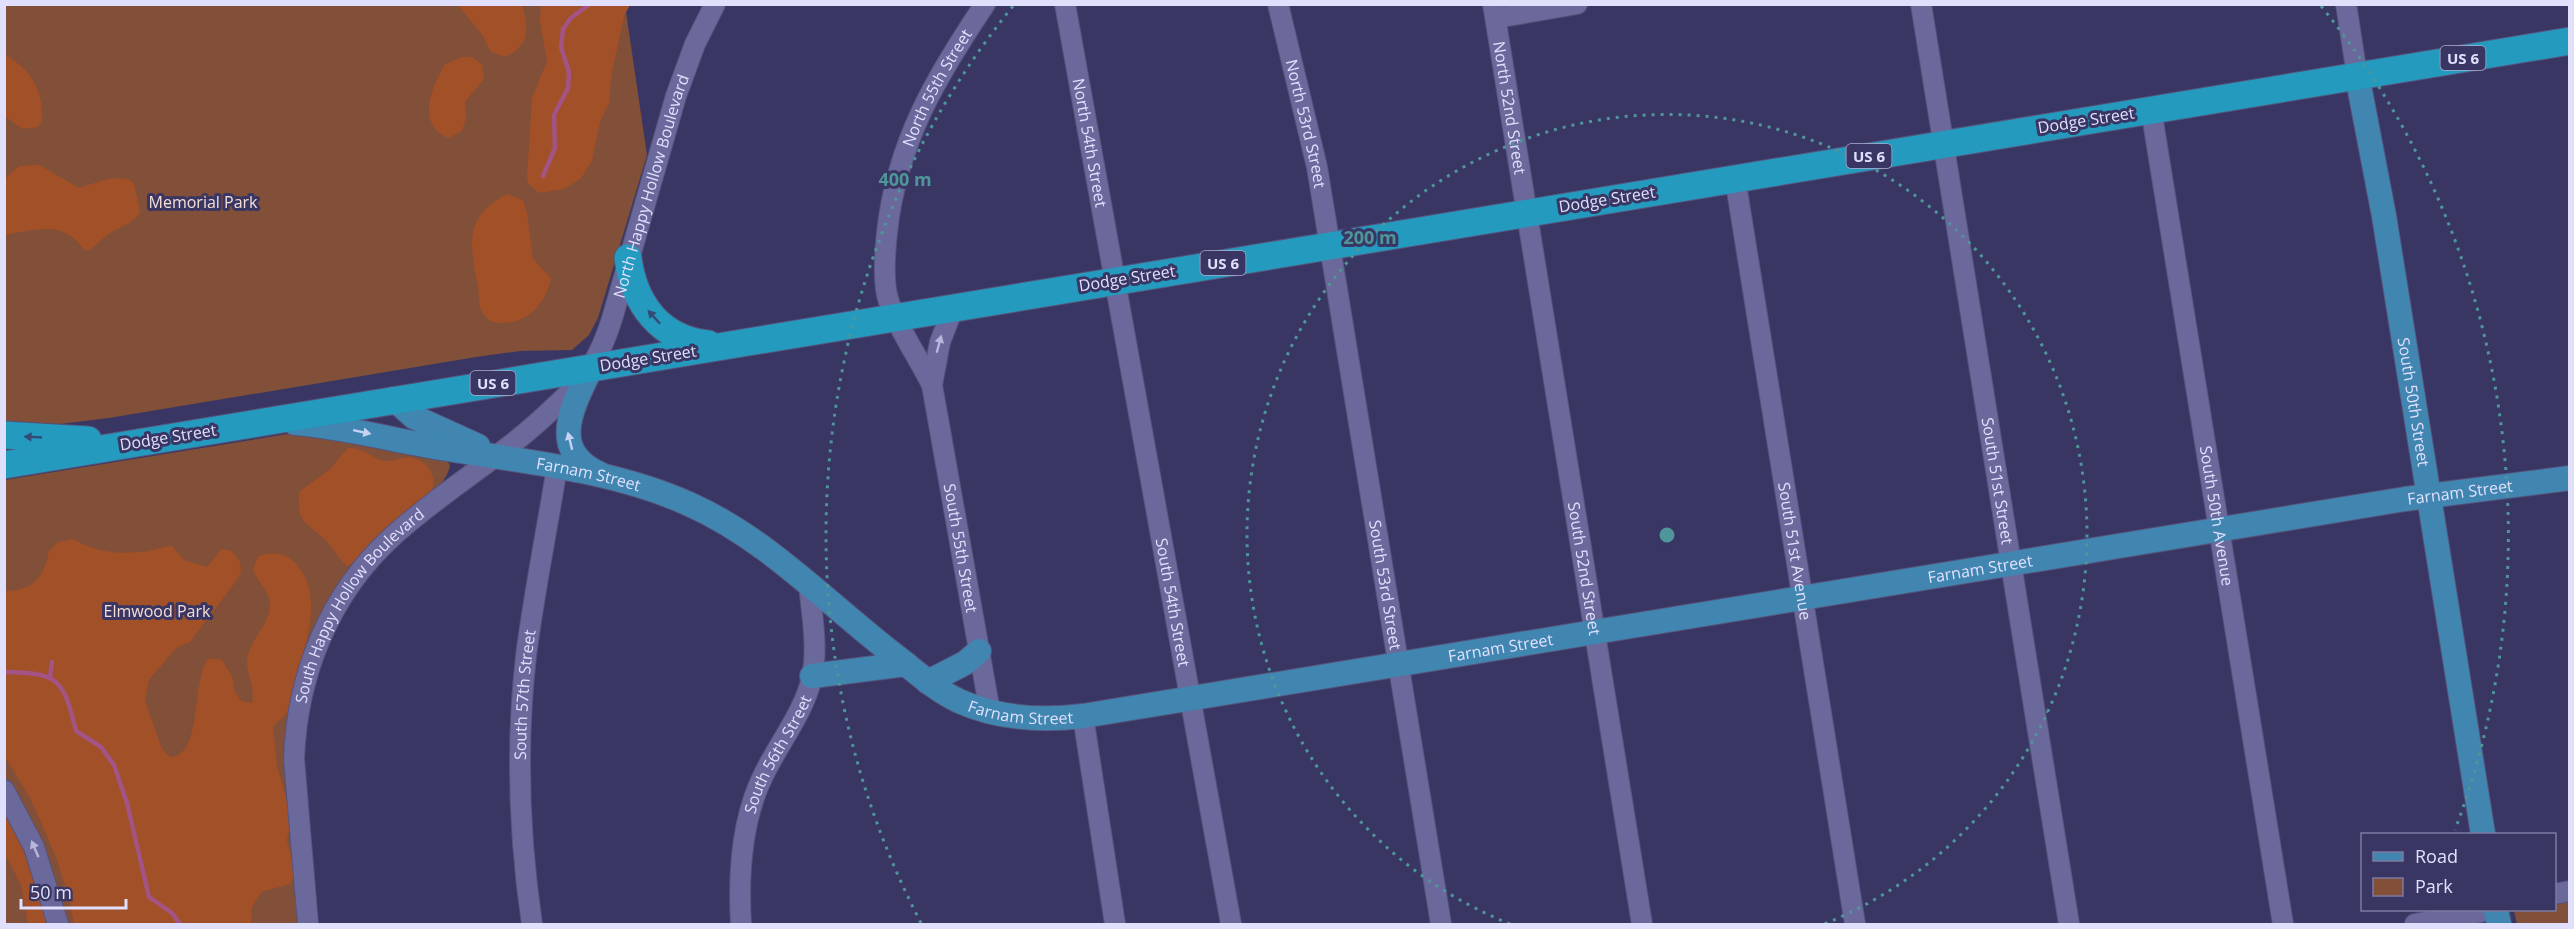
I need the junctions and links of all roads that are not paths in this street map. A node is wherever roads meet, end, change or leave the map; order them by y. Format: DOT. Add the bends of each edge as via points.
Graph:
graph roads {
  1 [pos="715,4"];
  2 [pos="986,4"];
  3 [pos="1065,4"];
  4 [pos="1278,4"];
  5 [pos="1577,4"];
  6 [pos="1921,4"];
  7 [pos="2346,4"];
  8 [pos="1495,11"];
  9 [pos="2569,42"];
  10 [pos="2357,75"];
  11 [pos="2151,109"];
  12 [pos="1944,144"];
  13 [pos="1735,178"];
  14 [pos="1527,212"];
  15 [pos="1331,245"];
  16 [pos="628,258"];
  17 [pos="1116,280"];
  18 [pos="954,306"];
  19 [pos="896,316"];
  20 [pos="724,346"];
  21 [pos="591,368"];
  22 [pos="932,385"];
  23 [pos="394,399"];
  24 [pos="263,421"];
  25 [pos="4,435"];
  26 [pos="134,443"];
  27 [pos="499,456"];
  28 [pos="4,465"];
  29 [pos="557,467"];
  30 [pos="2570,478"];
  31 [pos="610,479"];
  32 [pos="2428,495"];
  33 [pos="2220,529"];
  34 [pos="2011,563"];
  35 [pos="809,585"];
  36 [pos="1803,598"];
  37 [pos="1593,632"];
  38 [pos="979,651"];
  39 [pos="906,664"];
  40 [pos="1399,664"];
  41 [pos="812,676"];
  42 [pos="928,682"];
  43 [pos="1191,699"];
  44 [pos="990,712"];
  45 [pos="1083,716"];
  46 [pos="4,790"];
  47 [pos="2483,833"];
  48 [pos="2481,911"];
  49 [pos="58,924"];
  50 [pos="308,924"];
  51 [pos="532,924"];
  52 [pos="741,924"];
  53 [pos="1115,924"];
  54 [pos="1231,924"];
  55 [pos="1441,924"];
  56 [pos="1642,924"];
  57 [pos="1856,924"];
  58 [pos="2070,924"];
  59 [pos="2283,924"];
  60 [pos="2415,924"];
  1 -- 16 [label="street, North Happy Hollow Boulevard" via="676,96"];
  2 -- 19 [label="street, North 55th Street" via="932,86 901,162 886,241 887,296"];
  3 -- 17 [label="street, North 54th Street"];
  4 -- 15 [label="street, North 53rd Street" via="1305,110"];
  5 -- 8 [label="street"];
  6 -- 12 [label="street, South 51st Street"];
  7 -- 10 [label="street"];
  8 -- 14 [label="street, North 52nd Street"];
  9 -- 10 [label="highway, Dodge Street / US 6"];
  10 -- 11 [label="highway, Dodge Street / US 6"];
  10 -- 32 [label="main road, South 50th Street" via="2384,216"];
  11 -- 12 [label="highway, Dodge Street / US 6"];
  11 -- 33 [label="street, South 50th Avenue"];
  12 -- 13 [label="highway, Dodge Street / US 6"];
  12 -- 34 [label="street, South 51st Street"];
  13 -- 14 [label="highway, Dodge Street / US 6"];
  13 -- 36 [label="street, South 51st Avenue"];
  14 -- 15 [label="highway, Dodge Street / US 6"];
  14 -- 37 [label="street, South 52nd Street"];
  15 -- 17 [label="highway, Dodge Street / US 6"];
  15 -- 40 [label="street, South 53rd Street"];
  20 -- 16 [label="highway, one-way" via="675,337 655,321 633,284"];
  16 -- 21 [label="street, North Happy Hollow Boulevard" via="612,319"];
  17 -- 18 [label="highway, Dodge Street / US 6"];
  17 -- 43 [label="street, South 54th Street"];
  18 -- 19 [label="highway, Dodge Street / US 6"];
  22 -- 18 [label="street, South 55th Street, one-way" via="940,342"];
  19 -- 20 [label="highway, Dodge Street / US 6"];
  19 -- 22 [label="street, South 55th Street"];
  20 -- 21 [label="highway, Dodge Street / US 6"];
  21 -- 23 [label="highway, Dodge Street / US 6"];
  21 -- 27 [label="street, South Happy Hollow Boulevard" via="561,401"];
  31 -- 21 [label="main road, one-way" via="580,461 567,428 569,414"];
  22 -- 38 [label="street, South 55th Street"];
  23 -- 24 [label="highway, Dodge Street / US 6"];
  23 -- 27 [label="main road, Farnam Street" via="414,417"];
  24 -- 26 [label="highway, Dodge Street / US 6"];
  24 -- 27 [label="main road, Farnam Street, one-way" via="336,426"];
  26 -- 25 [label="highway, one-way"];
  26 -- 28 [label="highway, Dodge Street / US 6"];
  27 -- 29 [label="main road, Farnam Street"];
  27 -- 50 [label="street, South Happy Hollow Boulevard" via="406,525 373,556 334,609 319,640 302,692 294,759"];
  29 -- 31 [label="main road, Farnam Street"];
  29 -- 51 [label="street, South 57th Street" via="522,705 521,802"];
  30 -- 32 [label="main road, Farnam Street"];
  31 -- 35 [label="main road, Farnam Street" via="662,494 718,519"];
  32 -- 33 [label="main road, Farnam Street"];
  32 -- 47 [label="main road, South 50th Street"];
  33 -- 34 [label="main road, Farnam Street"];
  33 -- 59 [label="street, South 50th Avenue"];
  34 -- 36 [label="main road, Farnam Street"];
  34 -- 58 [label="street, South 51st Street"];
  35 -- 39 [label="main road, Farnam Street"];
  35 -- 41 [label="street, South 56th Street" via="814,639"];
  36 -- 37 [label="main road, Farnam Street"];
  36 -- 57 [label="street, South 51st Avenue"];
  37 -- 40 [label="main road, Farnam Street"];
  37 -- 56 [label="street, South 52nd Street"];
  38 -- 42 [label="main road"];
  38 -- 44 [label="street, South 55th Street"];
  39 -- 41 [label="main road"];
  39 -- 42 [label="main road, Farnam Street"];
  40 -- 43 [label="main road, Farnam Street"];
  40 -- 55 [label="street, South 53rd Street"];
  41 -- 52 [label="street, South 56th Street" via="804,699 763,775 751,809 742,851"];
  42 -- 44 [label="main road, Farnam Street" via="958,700"];
  43 -- 45 [label="main road, Farnam Street"];
  43 -- 54 [label="street, South 54th Street"];
  44 -- 45 [label="main road, Farnam Street" via="1028,718"];
  45 -- 53 [label="street"];
  49 -- 46 [label="street, one-way" via="34,847"];
  48 -- 60 [label="street"];
}
